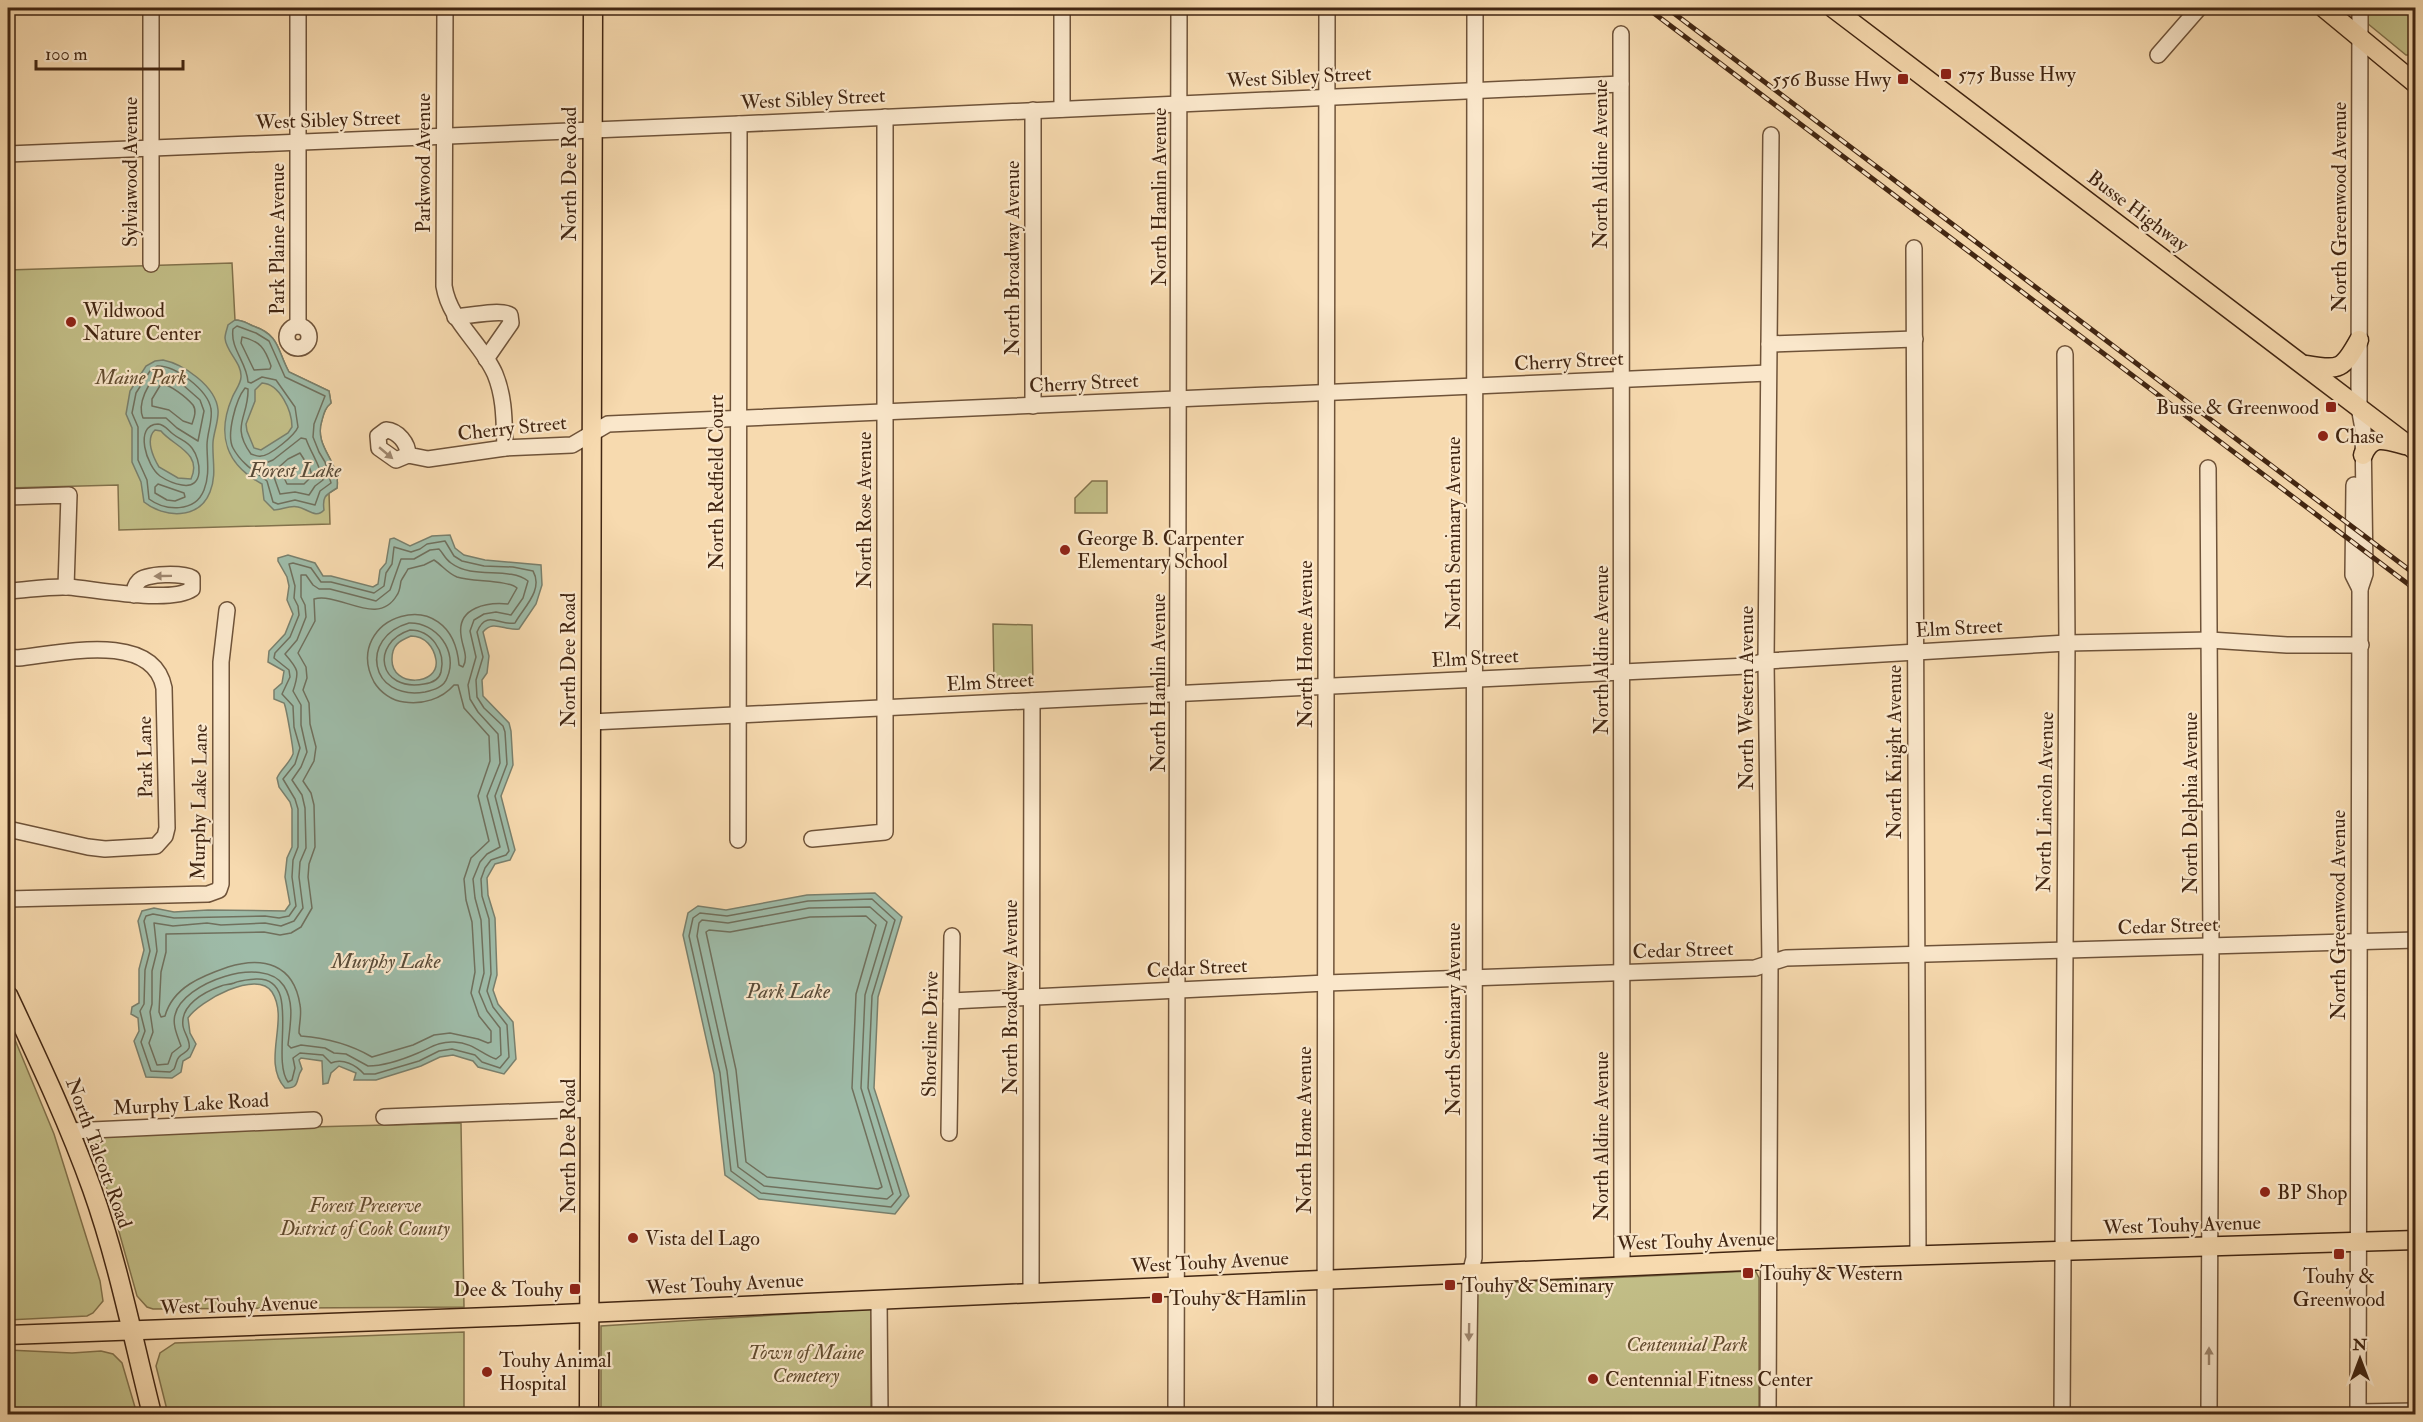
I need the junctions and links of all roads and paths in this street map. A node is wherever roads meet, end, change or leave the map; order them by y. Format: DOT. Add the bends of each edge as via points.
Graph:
graph roads {
  1 [pos="151,8"];
  2 [pos="298,8"];
  3 [pos="445,8"];
  4 [pos="593,8"];
  5 [pos="1062,8"];
  6 [pos="1179,8"];
  7 [pos="1327,8"];
  8 [pos="1475,8"];
  9 [pos="1833,8"];
  10 [pos="2199,8"];
  11 [pos="2324,8"];
  12 [pos="2360,8"];
  13 [pos="1621,34"];
  14 [pos="2360,37"];
  15 [pos="2158,55"];
  16 [pos="1621,84"];
  17 [pos="2415,84"];
  18 [pos="1474,90"];
  19 [pos="1326,97"];
  20 [pos="1180,104"];
  21 [pos="1062,109"];
  22 [pos="1033,110"];
  23 [pos="885,117"];
  24 [pos="739,124"];
  25 [pos="592,130"];
  26 [pos="1771,135"];
  27 [pos="444,136"];
  28 [pos="297,142"];
  29 [pos="150,148"];
  30 [pos="8,154"];
  31 [pos="1914,248"];
  32 [pos="151,264"];
  33 [pos="455,317"];
  34 [pos="298,326"];
  35 [pos="1915,339"];
  36 [pos="2360,340"];
  37 [pos="1769,344"];
  38 [pos="2065,354"];
  39 [pos="486,359"];
  40 [pos="2302,364"];
  41 [pos="1768,373"];
  42 [pos="1621,379"];
  43 [pos="1473,386"];
  44 [pos="1327,393"];
  45 [pos="1180,399"];
  46 [pos="1033,406"];
  47 [pos="2359,407"];
  48 [pos="886,412"];
  49 [pos="737,419"];
  50 [pos="590,434"];
  51 [pos="505,448"];
  52 [pos="2412,448"];
  53 [pos="408,455"];
  54 [pos="2364,455"];
  55 [pos="2208,468"];
  56 [pos="8,497"];
  57 [pos="66,587"];
  58 [pos="2360,589"];
  59 [pos="8,591"];
  60 [pos="134,595"];
  61 [pos="227,610"];
  62 [pos="2210,640"];
  63 [pos="2067,643"];
  64 [pos="2361,645"];
  65 [pos="1915,651"];
  66 [pos="8,657"];
  67 [pos="1766,661"];
  68 [pos="1622,672"];
  69 [pos="1474,679"];
  70 [pos="1326,687"];
  71 [pos="1179,694"];
  72 [pos="1032,700"];
  73 [pos="885,708"];
  74 [pos="737,715"];
  75 [pos="591,722"];
  76 [pos="8,829"];
  77 [pos="812,839"];
  78 [pos="738,840"];
  79 [pos="8,899"];
  80 [pos="952,936"];
  81 [pos="2415,940"];
  82 [pos="2358,942"];
  83 [pos="2211,946"];
  84 [pos="2064,950"];
  85 [pos="1915,954"];
  86 [pos="1770,964"];
  87 [pos="1622,973"];
  88 [pos="1474,978"];
  89 [pos="1326,984"];
  90 [pos="1179,990"];
  91 [pos="8,995"];
  92 [pos="1031,996"];
  93 [pos="951,1001"];
  94 [pos="590,1109"];
  95 [pos="384,1117"];
  96 [pos="314,1120"];
  97 [pos="70,1131"];
  98 [pos="949,1133"];
  99 [pos="2415,1240"];
  100 [pos="2359,1242"];
  101 [pos="2209,1247"];
  102 [pos="2064,1251"];
  103 [pos="1918,1256"];
  104 [pos="1768,1260"];
  105 [pos="1622,1267"];
  106 [pos="1470,1274"];
  107 [pos="1324,1280"];
  108 [pos="1178,1286"];
  109 [pos="1031,1293"];
  110 [pos="879,1299"];
  111 [pos="590,1313"];
  112 [pos="132,1332"];
  113 [pos="8,1335"];
  114 [pos="2415,1411"];
  115 [pos="2358,1413"];
  116 [pos="152,1414"];
  117 [pos="590,1414"];
  118 [pos="880,1414"];
  119 [pos="1176,1414"];
  120 [pos="1325,1414"];
  121 [pos="1468,1414"];
  122 [pos="1767,1414"];
  123 [pos="2062,1414"];
  124 [pos="2210,1414"];
  1 -- 29 [label="street, Sylviawood Avenue"];
  2 -- 28 [label="street, Park Plaine Avenue"];
  3 -- 27 [label="street, Parkwood Avenue"];
  4 -- 25 [label="main road, North Dee Road"];
  5 -- 21 [label="street"];
  6 -- 20 [label="street, North Hamlin Avenue"];
  7 -- 19 [label="street, North Home Avenue"];
  8 -- 18 [label="street, North Seminary Avenue"];
  9 -- 40 [label="main road, Busse Highway"];
  10 -- 15 [label="street"];
  11 -- 14 [label="main road"];
  12 -- 14 [label="street, North Greenwood Avenue"];
  13 -- 16 [label="street, North Aldine Avenue"];
  14 -- 17 [label="main road"];
  14 -- 36 [label="street, North Greenwood Avenue"];
  16 -- 18 [label="street, West Sibley Street"];
  16 -- 42 [label="street, North Aldine Avenue"];
  18 -- 19 [label="street, West Sibley Street"];
  18 -- 43 [label="street, North Seminary Avenue"];
  19 -- 20 [label="street, West Sibley Street"];
  19 -- 44 [label="street, North Home Avenue"];
  20 -- 21 [label="street, West Sibley Street"];
  20 -- 45 [label="street, North Hamlin Avenue"];
  21 -- 22 [label="street, West Sibley Street"];
  22 -- 23 [label="street, West Sibley Street"];
  22 -- 46 [label="street, North Broadway Avenue"];
  23 -- 24 [label="street, West Sibley Street"];
  23 -- 48 [label="street, North Rose Avenue"];
  24 -- 25 [label="street, West Sibley Street"];
  24 -- 49 [label="street, North Redfield Court"];
  25 -- 27 [label="street, West Sibley Street"];
  25 -- 50 [label="main road, North Dee Road"];
  26 -- 37 [label="street, North Western Avenue"];
  27 -- 28 [label="street, West Sibley Street"];
  27 -- 33 [label="street, Parkwood Avenue" via="444,286"];
  28 -- 29 [label="street, West Sibley Street"];
  28 -- 34 [label="street, Park Plaine Avenue"];
  29 -- 30 [label="street, West Sibley Street"];
  29 -- 32 [label="street, Sylviawood Avenue"];
  31 -- 35 [label="street, North Knight Avenue"];
  33 -- 39 [label="street, Parkwood Avenue"];
  33 -- 39 [label="street" via="503,311 510,315 511,323"];
  35 -- 37 [label="street"];
  35 -- 65 [label="street, North Knight Avenue"];
  36 -- 40 [label="main road" via="2348,360 2338,367"];
  36 -- 47 [label="street, North Greenwood Avenue"];
  37 -- 41 [label="street, North Western Avenue"];
  38 -- 63 [label="street, North Lincoln Avenue"];
  39 -- 51 [label="street, Parkwood Avenue" via="503,405"];
  40 -- 47 [label="main road, Busse Highway"];
  41 -- 42 [label="street, Cherry Street"];
  41 -- 67 [label="street, North Western Avenue"];
  42 -- 43 [label="street, Cherry Street"];
  42 -- 68 [label="street, North Aldine Avenue"];
  43 -- 44 [label="street, Cherry Street"];
  43 -- 69 [label="street, North Seminary Avenue"];
  44 -- 45 [label="street, Cherry Street"];
  44 -- 70 [label="street, North Home Avenue"];
  45 -- 46 [label="street, Cherry Street"];
  45 -- 71 [label="street, North Hamlin Avenue"];
  46 -- 48 [label="street, Cherry Street"];
  47 -- 52 [label="main road, Busse Highway"];
  47 -- 54 [label="street, North Greenwood Avenue"];
  47 -- 58 [label="street, North Greenwood Avenue" via="2354,428 2353,575"];
  48 -- 49 [label="street, Cherry Street"];
  48 -- 73 [label="street, North Rose Avenue"];
  49 -- 50 [label="street, Cherry Street" via="608,424"];
  49 -- 74 [label="street, North Redfield Court"];
  50 -- 51 [label="street, Cherry Street" via="572,445"];
  50 -- 75 [label="main road, North Dee Road"];
  51 -- 53 [label="street, Cherry Street" via="436,459"];
  52 -- 54 [label="main road" via="2386,440 2373,441"];
  54 -- 58 [label="street, North Greenwood Avenue" via="2365,574"];
  55 -- 62 [label="street, North Delphia Avenue"];
  56 -- 57 [label="street" via="69,495"];
  57 -- 59 [label="street"];
  57 -- 60 [label="street"];
  58 -- 64 [label="street, North Greenwood Avenue"];
  61 -- 79 [label="street, Murphy Lake Lane" via="221,662 219,890 208,894"];
  62 -- 63 [label="street, Elm Street"];
  62 -- 64 [label="street, Elm Street"];
  62 -- 83 [label="street, North Delphia Avenue"];
  63 -- 65 [label="street, Elm Street"];
  63 -- 84 [label="street, North Lincoln Avenue"];
  64 -- 82 [label="street, North Greenwood Avenue"];
  65 -- 67 [label="street, Elm Street"];
  65 -- 85 [label="street, North Knight Avenue"];
  66 -- 76 [label="street, Park Lane" via="116,649 159,672 164,688 167,828 156,846 105,849"];
  67 -- 68 [label="street, Elm Street" via="1747,666"];
  67 -- 86 [label="street, North Western Avenue"];
  68 -- 69 [label="street, Elm Street"];
  68 -- 87 [label="street, North Aldine Avenue"];
  69 -- 70 [label="street, Elm Street"];
  69 -- 88 [label="street, North Seminary Avenue"];
  70 -- 71 [label="street, Elm Street"];
  70 -- 89 [label="street, North Home Avenue"];
  71 -- 72 [label="street, Elm Street"];
  71 -- 90 [label="street, North Hamlin Avenue"];
  72 -- 73 [label="street, Elm Street"];
  72 -- 92 [label="street, North Broadway Avenue"];
  73 -- 74 [label="street, Elm Street"];
  73 -- 77 [label="street, North Rose Avenue" via="885,832"];
  74 -- 75 [label="street, Elm Street"];
  74 -- 78 [label="street, North Redfield Court"];
  75 -- 94 [label="main road, North Dee Road"];
  80 -- 93 [label="street, Shoreline Drive"];
  81 -- 82 [label="street, Cedar Street"];
  82 -- 83 [label="street, Cedar Street"];
  82 -- 100 [label="street, North Greenwood Avenue"];
  83 -- 84 [label="street, Cedar Street"];
  83 -- 101 [label="street, North Delphia Avenue"];
  84 -- 85 [label="street, Cedar Street"];
  84 -- 102 [label="street, North Lincoln Avenue"];
  85 -- 86 [label="street, Cedar Street" via="1786,958"];
  85 -- 103 [label="street, North Knight Avenue"];
  86 -- 87 [label="street, Cedar Street" via="1755,968"];
  86 -- 104 [label="street, North Western Avenue"];
  87 -- 88 [label="street, Cedar Street"];
  87 -- 105 [label="street, North Aldine Avenue"];
  88 -- 89 [label="street, Cedar Street"];
  88 -- 106 [label="street, North Seminary Avenue" via="1474,1258"];
  89 -- 90 [label="street, Cedar Street"];
  89 -- 107 [label="street, North Home Avenue"];
  90 -- 92 [label="street, Cedar Street"];
  90 -- 108 [label="street, North Hamlin Avenue"];
  91 -- 97 [label="main road, North Talcott Road"];
  92 -- 93 [label="street, Cedar Street"];
  92 -- 109 [label="street, North Broadway Avenue"];
  93 -- 98 [label="street, Shoreline Drive"];
  94 -- 95 [label="street"];
  94 -- 111 [label="main road, North Dee Road"];
  96 -- 97 [label="street, Murphy Lake Road"];
  97 -- 112 [label="main road, North Talcott Road" via="108,1239"];
  99 -- 100 [label="main road, West Touhy Avenue"];
  100 -- 101 [label="main road, West Touhy Avenue"];
  100 -- 115 [label="street, North Greenwood Avenue"];
  101 -- 102 [label="main road, West Touhy Avenue"];
  124 -- 101 [label="street, North Delphia Avenue, one-way"];
  102 -- 103 [label="main road, West Touhy Avenue"];
  102 -- 123 [label="street, North Lincoln Avenue"];
  103 -- 104 [label="main road, West Touhy Avenue"];
  104 -- 105 [label="main road, West Touhy Avenue"];
  104 -- 122 [label="street, North Western Avenue"];
  105 -- 106 [label="main road, West Touhy Avenue"];
  106 -- 107 [label="main road, West Touhy Avenue"];
  106 -- 121 [label="street, North Seminary Avenue, one-way"];
  107 -- 108 [label="main road, West Touhy Avenue"];
  107 -- 120 [label="street, North Home Avenue"];
  108 -- 109 [label="main road, West Touhy Avenue"];
  108 -- 119 [label="street, North Hamlin Avenue"];
  109 -- 110 [label="main road, West Touhy Avenue"];
  110 -- 111 [label="main road, West Touhy Avenue"];
  110 -- 118 [label="street"];
  111 -- 112 [label="main road, West Touhy Avenue"];
  111 -- 117 [label="main road, North Dee Road"];
  112 -- 113 [label="main road, West Touhy Avenue"];
  112 -- 116 [label="main road, North Talcott Road"];
  114 -- 115 [label="street"];
}
